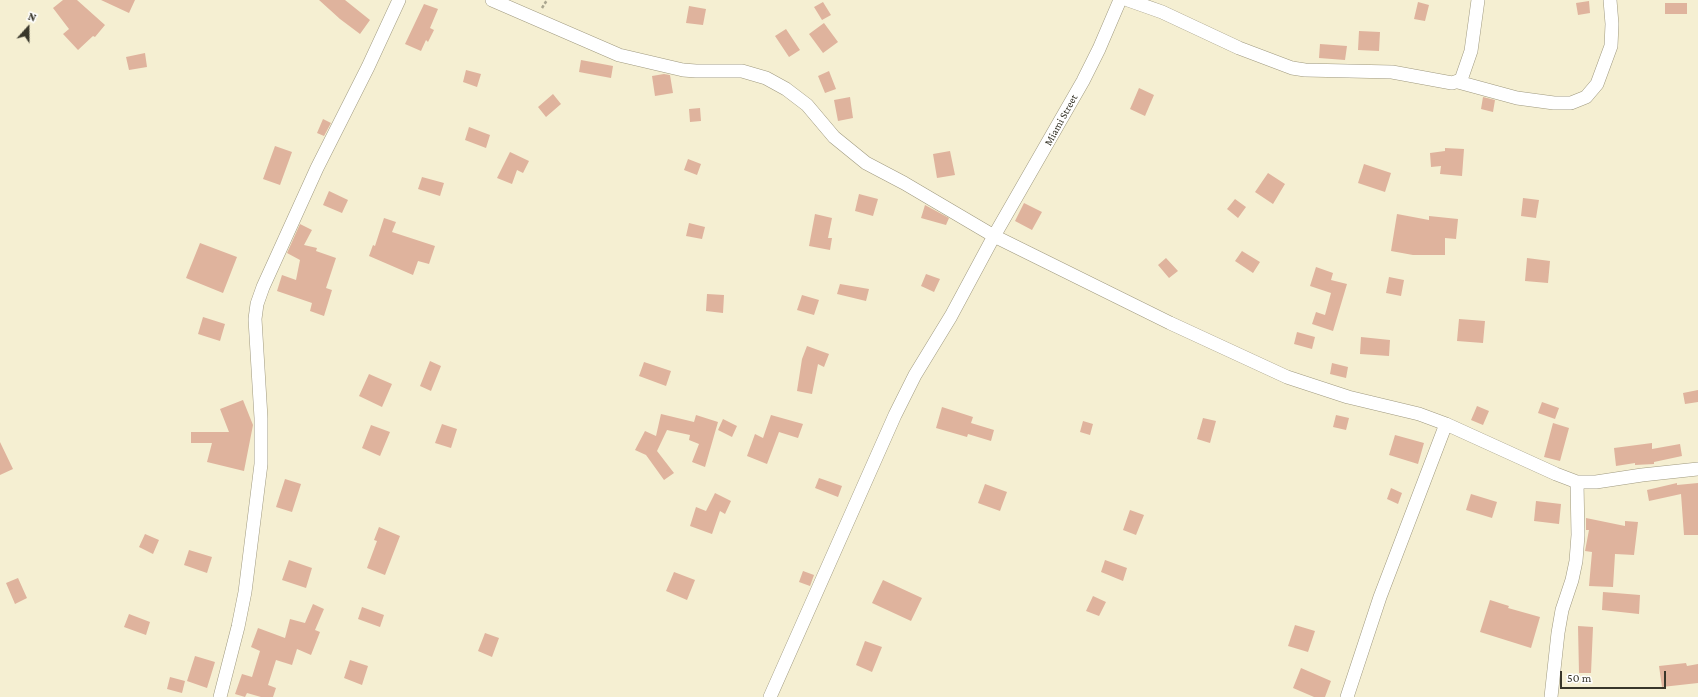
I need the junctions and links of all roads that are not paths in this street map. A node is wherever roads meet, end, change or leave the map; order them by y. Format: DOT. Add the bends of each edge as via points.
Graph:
graph roads {
  1 [pos="399,0"];
  2 [pos="492,0"];
  3 [pos="1120,0"];
  4 [pos="1128,0"];
  5 [pos="1478,0"];
  6 [pos="1610,0"];
  7 [pos="1458,82"];
  8 [pos="994,236"];
  9 [pos="1446,424"];
  10 [pos="1698,469"];
  11 [pos="1577,482"];
  12 [pos="220,697"];
  13 [pos="770,697"];
  14 [pos="1347,697"];
  15 [pos="1551,697"];
  1 -- 12 [label="street" via="317,168 257,304 255,319 261,418 260,464 245,592"];
  2 -- 8 [label="street" via="619,55 683,70 742,71 766,78 807,105 834,137 866,163"];
  3 -- 8 [label="street, Miami Street" via="1100,49 1083,81"];
  4 -- 7 [label="street" via="1292,68 1392,72"];
  5 -- 7 [label="street" via="1471,51 1462,78"];
  6 -- 7 [label="street" via="1611,46 1597,84 1586,97 1554,103 1517,98"];
  8 -- 9 [label="street" via="1170,323 1287,377"];
  8 -- 13 [label="street, Miami Street" via="951,316 915,374 892,421"];
  9 -- 11 [label="street"];
  9 -- 14 [label="street" via="1380,597"];
  10 -- 11 [label="street" via="1596,482"];
  11 -- 15 [label="street" via="1576,561 1562,610"];
}
